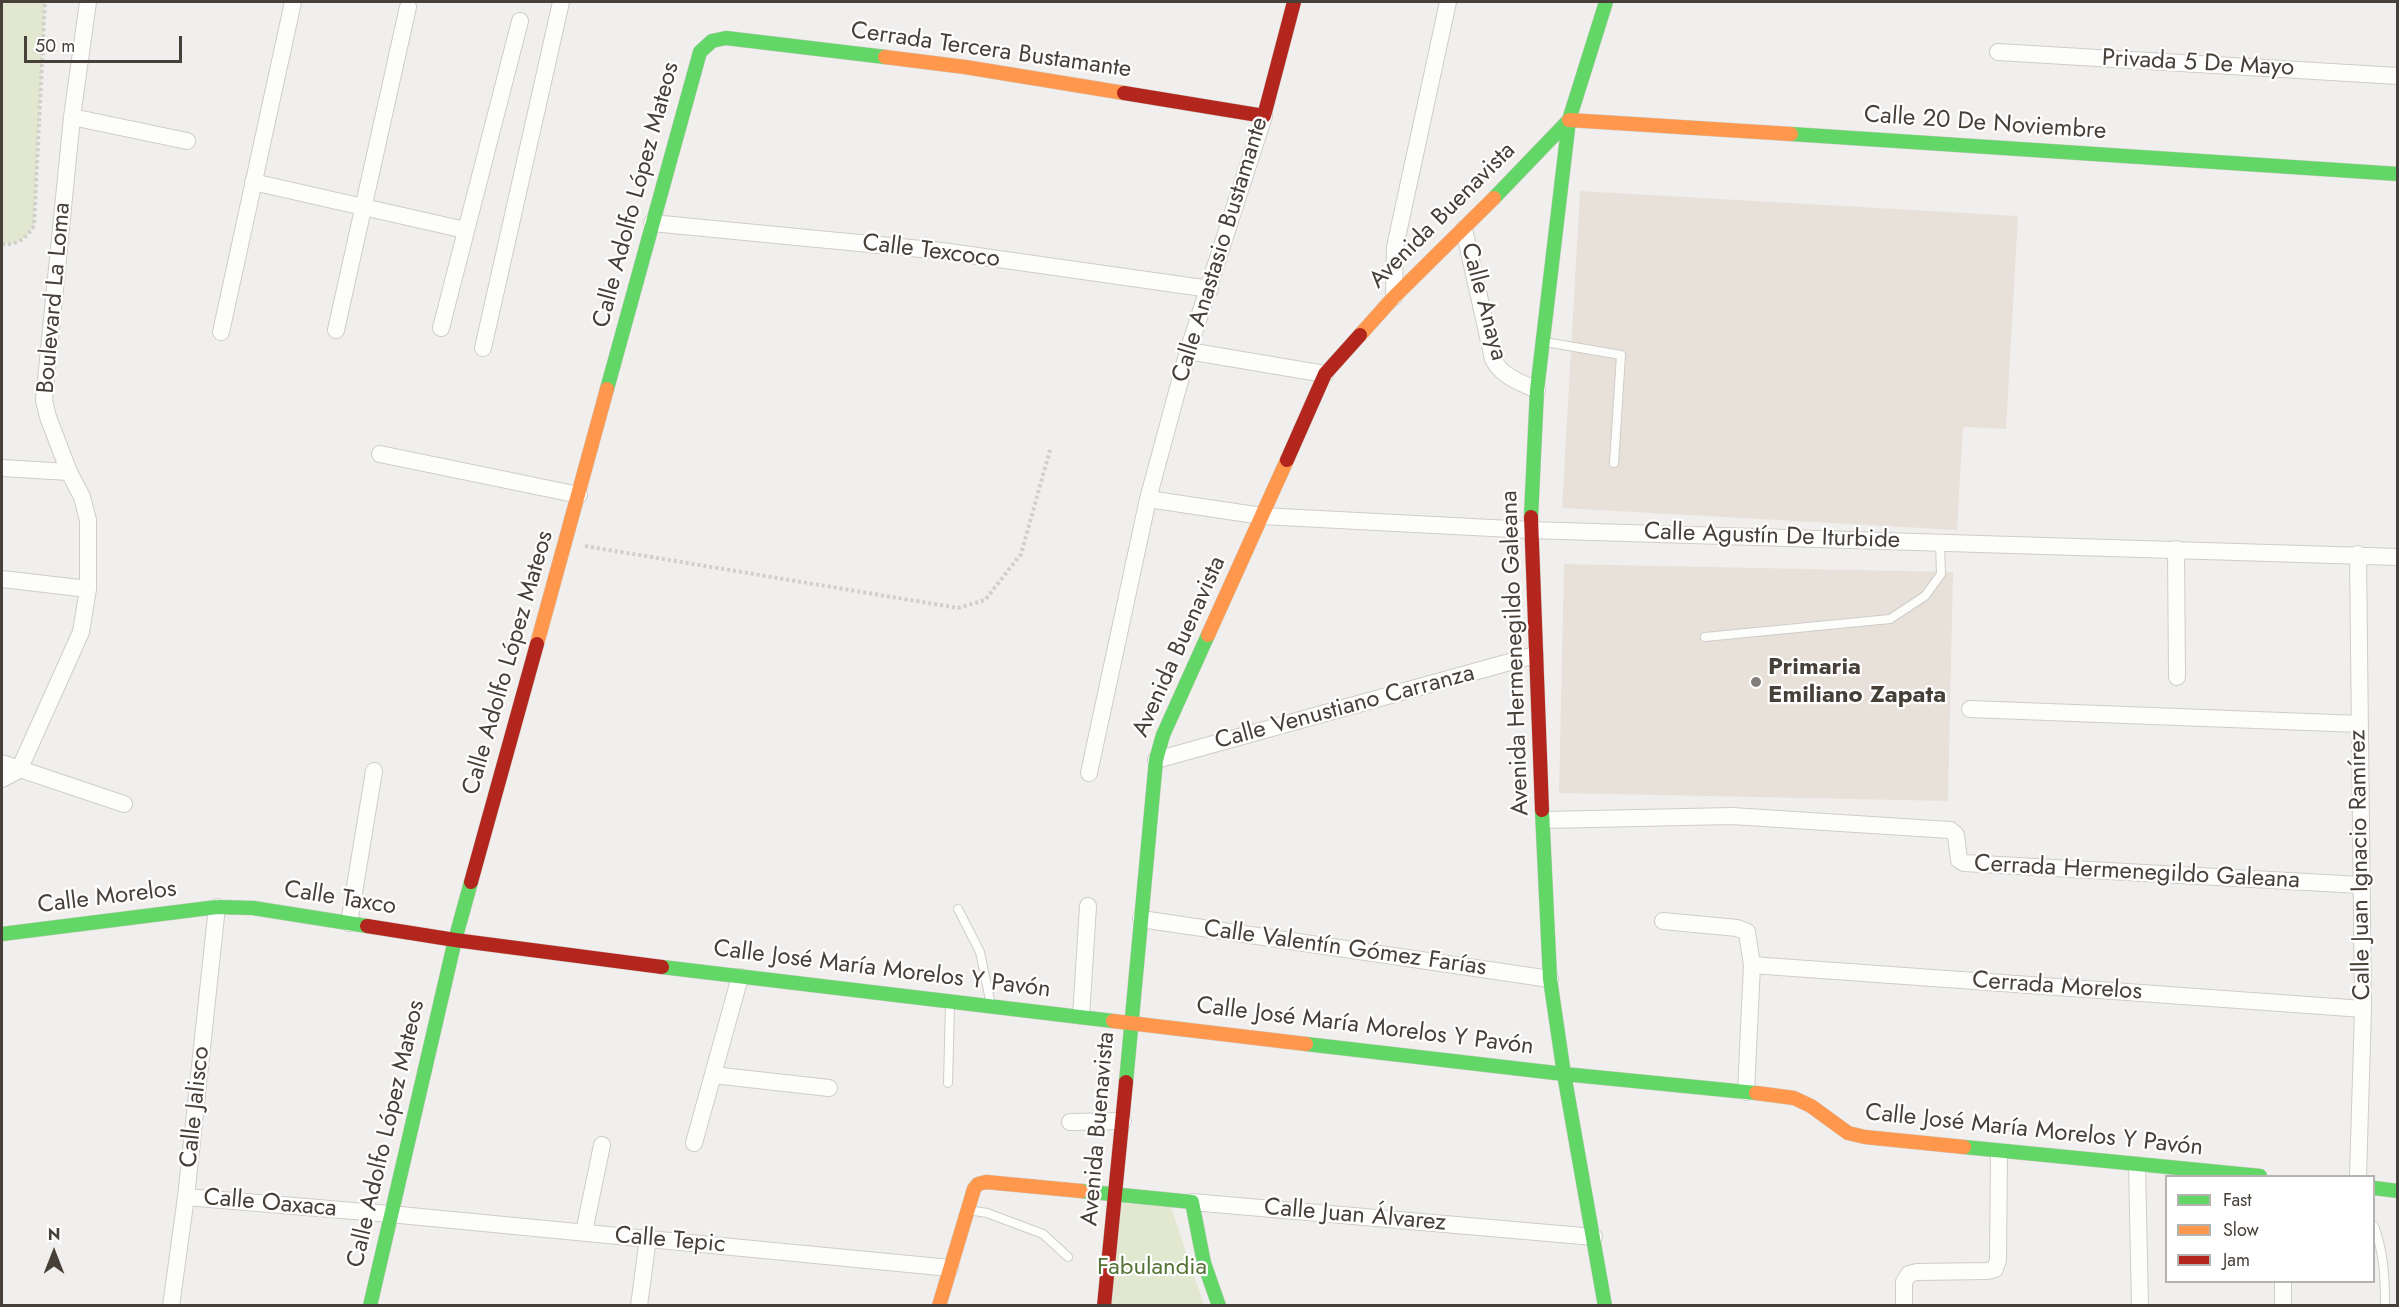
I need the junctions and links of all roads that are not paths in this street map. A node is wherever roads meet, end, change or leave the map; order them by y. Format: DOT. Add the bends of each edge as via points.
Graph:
graph roads {
  1 [pos="88,2"];
  2 [pos="293,2"];
  3 [pos="561,2"];
  4 [pos="1294,2"];
  5 [pos="1448,2"];
  6 [pos="1606,2"];
  7 [pos="408,7"];
  8 [pos="520,21"];
  9 [pos="712,41"];
  10 [pos="1998,52"];
  11 [pos="2397,76"];
  12 [pos="1264,116"];
  13 [pos="72,117"];
  14 [pos="1569,120"];
  15 [pos="187,141"];
  16 [pos="2397,174"];
  17 [pos="254,182"];
  18 [pos="364,206"];
  19 [pos="652,223"];
  20 [pos="1464,229"];
  21 [pos="465,230"];
  22 [pos="1210,288"];
  23 [pos="1394,297"];
  24 [pos="441,328"];
  25 [pos="336,330"];
  26 [pos="221,332"];
  27 [pos="1542,342"];
  28 [pos="483,348"];
  29 [pos="1188,351"];
  30 [pos="1325,374"];
  31 [pos="1537,390"];
  32 [pos="380,454"];
  33 [pos="1614,464"];
  34 [pos="2,468"];
  35 [pos="69,472"];
  36 [pos="579,495"];
  37 [pos="1148,499"];
  38 [pos="1262,516"];
  39 [pos="1530,530"];
  40 [pos="1940,542"];
  41 [pos="2176,549"];
  42 [pos="2358,554"];
  43 [pos="2397,556"];
  44 [pos="2,579"];
  45 [pos="88,589"];
  46 [pos="1705,637"];
  47 [pos="1535,655"];
  48 [pos="2177,677"];
  49 [pos="1970,709"];
  50 [pos="2360,724"];
  51 [pos="1156,760"];
  52 [pos="2,763"];
  53 [pos="19,770"];
  54 [pos="374,771"];
  55 [pos="1089,773"];
  56 [pos="2,779"];
  57 [pos="124,804"];
  58 [pos="1544,820"];
  59 [pos="2361,885"];
  60 [pos="1088,906"];
  61 [pos="218,907"];
  62 [pos="958,909"];
  63 [pos="1141,919"];
  64 [pos="1663,921"];
  65 [pos="349,923"];
  66 [pos="2,934"];
  67 [pos="455,940"];
  68 [pos="1752,965"];
  69 [pos="740,976"];
  70 [pos="1550,979"];
  71 [pos="950,1000"];
  72 [pos="991,1005"];
  73 [pos="2363,1009"];
  74 [pos="1081,1016"];
  75 [pos="1132,1022"];
  76 [pos="1564,1074"];
  77 [pos="713,1075"];
  78 [pos="948,1083"];
  79 [pos="829,1088"];
  80 [pos="1746,1092"];
  81 [pos="1070,1122"];
  82 [pos="1123,1122"];
  83 [pos="694,1143"];
  84 [pos="602,1145"];
  85 [pos="1999,1152"];
  86 [pos="2137,1165"];
  87 [pos="2248,1175"];
  88 [pos="2358,1175"];
  89 [pos="2375,1188"];
  90 [pos="2397,1191"];
  91 [pos="1116,1196"];
  92 [pos="186,1197"];
  93 [pos="1192,1202"];
  94 [pos="968,1210"];
  95 [pos="390,1214"];
  96 [pos="2375,1231"];
  97 [pos="584,1232"];
  98 [pos="1594,1237"];
  99 [pos="648,1238"];
  100 [pos="1068,1257"];
  101 [pos="950,1268"];
  102 [pos="2283,1283"];
  103 [pos="171,1305"];
  104 [pos="370,1305"];
  105 [pos="639,1305"];
  106 [pos="939,1305"];
  107 [pos="1104,1305"];
  108 [pos="1219,1305"];
  109 [pos="1605,1305"];
  110 [pos="1904,1305"];
  111 [pos="2140,1305"];
  112 [pos="2283,1305"];
  113 [pos="2385,1305"];
  1 -- 13 [label="street, Boulevard La Loma"];
  2 -- 17 [label="street"];
  3 -- 28 [label="street"];
  4 -- 12 [label="main road, Calle Anastasio Bustamante"];
  5 -- 23 [label="street" via="1395,247"];
  6 -- 14 [label="main road, Avenida Hermenegildo Galeana"];
  7 -- 18 [label="street"];
  8 -- 21 [label="street"];
  9 -- 12 [label="main road, Cerrada Tercera Bustamante" via="726,38 966,67"];
  9 -- 19 [label="main road, Calle Adolfo López Mateos" via="700,52"];
  10 -- 11 [label="street, Privada 5 De Mayo"];
  12 -- 22 [label="street, Calle Anastasio Bustamante"];
  13 -- 15 [label="street"];
  13 -- 35 [label="street, Boulevard La Loma" via="44,400"];
  14 -- 16 [label="main road, Calle 20 De Noviembre"];
  14 -- 20 [label="main road, Avenida Buenavista"];
  14 -- 27 [label="main road, Avenida Hermenegildo Galeana"];
  17 -- 18 [label="street"];
  17 -- 26 [label="street"];
  18 -- 21 [label="street"];
  18 -- 25 [label="street"];
  19 -- 22 [label="street, Calle Texcoco" via="942,251"];
  19 -- 36 [label="main road, Calle Adolfo López Mateos"];
  20 -- 23 [label="main road, Avenida Buenavista"];
  20 -- 31 [label="street, Calle Anaya" via="1493,359 1498,369"];
  21 -- 24 [label="street"];
  22 -- 29 [label="street, Calle Anastasio Bustamante"];
  23 -- 30 [label="main road, Avenida Buenavista"];
  27 -- 31 [label="main road, Avenida Hermenegildo Galeana"];
  27 -- 33 [label="lane" via="1621,356"];
  29 -- 30 [label="street"];
  29 -- 37 [label="street, Calle Anastasio Bustamante"];
  30 -- 38 [label="main road, Avenida Buenavista"];
  31 -- 39 [label="main road, Avenida Hermenegildo Galeana"];
  32 -- 36 [label="street"];
  34 -- 35 [label="street"];
  35 -- 45 [label="street, Boulevard La Loma" via="88,520"];
  36 -- 67 [label="main road, Calle Adolfo López Mateos"];
  37 -- 38 [label="street, Calle Agustín De Iturbide"];
  37 -- 55 [label="street, Calle Anastasio Bustamante"];
  38 -- 39 [label="street, Calle Agustín De Iturbide"];
  38 -- 51 [label="main road, Avenida Buenavista" via="1163,735"];
  39 -- 40 [label="street, Calle Agustín De Iturbide"];
  39 -- 47 [label="main road, Avenida Hermenegildo Galeana"];
  40 -- 41 [label="street, Calle Agustín De Iturbide"];
  40 -- 46 [label="lane" via="1941,574 1924,596 1890,619"];
  41 -- 42 [label="street, Calle Agustín De Iturbide"];
  41 -- 48 [label="street"];
  42 -- 43 [label="street, Calle Agustín De Iturbide"];
  42 -- 50 [label="street, Calle Juan Ignacio Ramírez"];
  44 -- 45 [label="street"];
  45 -- 53 [label="street, Boulevard La Loma" via="81,632"];
  47 -- 51 [label="street, Calle Venustiano Carranza"];
  47 -- 58 [label="main road, Avenida Hermenegildo Galeana"];
  49 -- 50 [label="street"];
  50 -- 59 [label="street, Calle Juan Ignacio Ramírez"];
  51 -- 63 [label="main road, Avenida Buenavista"];
  52 -- 53 [label="street"];
  53 -- 56 [label="street"];
  53 -- 57 [label="street"];
  54 -- 65 [label="street"];
  58 -- 59 [label="street, Cerrada Hermenegildo Galeana" via="1732,816 1950,830 1956,835 1959,860 1964,863"];
  58 -- 70 [label="main road, Avenida Hermenegildo Galeana"];
  59 -- 73 [label="street, Calle Juan Ignacio Ramírez"];
  60 -- 74 [label="street"];
  61 -- 65 [label="main road, Calle Taxco" via="253,908"];
  61 -- 66 [label="main road, Calle Morelos"];
  61 -- 92 [label="street, Calle Jalisco"];
  62 -- 72 [label="lane" via="980,952"];
  63 -- 70 [label="street, Calle Valentín Gómez Farías"];
  63 -- 75 [label="main road, Avenida Buenavista"];
  64 -- 68 [label="street" via="1747,932"];
  65 -- 67 [label="main road, Calle Taxco"];
  67 -- 69 [label="main road, Calle José María Morelos Y Pavón"];
  67 -- 95 [label="main road, Calle Adolfo López Mateos"];
  68 -- 73 [label="street, Cerrada Morelos"];
  68 -- 80 [label="street"];
  69 -- 71 [label="main road, Calle José María Morelos Y Pavón"];
  69 -- 77 [label="street"];
  70 -- 76 [label="main road, Avenida Hermenegildo Galeana"];
  71 -- 72 [label="main road, Calle José María Morelos Y Pavón"];
  71 -- 78 [label="lane"];
  72 -- 74 [label="main road, Calle José María Morelos Y Pavón"];
  73 -- 88 [label="street, Calle Juan Ignacio Ramírez"];
  74 -- 75 [label="main road, Calle José María Morelos Y Pavón"];
  75 -- 76 [label="main road, Calle José María Morelos Y Pavón"];
  75 -- 82 [label="main road, Avenida Buenavista"];
  76 -- 80 [label="main road, Calle José María Morelos Y Pavón"];
  76 -- 98 [label="main road, Avenida Hermenegildo Galeana"];
  77 -- 79 [label="street"];
  77 -- 83 [label="street"];
  80 -- 85 [label="main road, Calle José María Morelos Y Pavón" via="1794,1098 1848,1133"];
  81 -- 82 [label="street"];
  82 -- 91 [label="main road, Avenida Buenavista"];
  84 -- 97 [label="street"];
  85 -- 86 [label="main road, Calle José María Morelos Y Pavón"];
  85 -- 110 [label="street" via="1995,1269 1909,1274 1904,1282"];
  86 -- 87 [label="main road, Calle José María Morelos Y Pavón"];
  86 -- 111 [label="street"];
  89 -- 90 [label="main road"];
  91 -- 93 [label="main road, Calle Juan Álvarez"];
  91 -- 94 [label="main road" via="986,1182 974,1189"];
  91 -- 107 [label="main road, Avenida Buenavista"];
  92 -- 95 [label="street, Calle Oaxaca"];
  92 -- 103 [label="street, Calle Jalisco"];
  93 -- 98 [label="street, Calle Juan Álvarez"];
  93 -- 108 [label="main road" via="1204,1263"];
  94 -- 100 [label="lane" via="1043,1234"];
  94 -- 101 [label="main road"];
  95 -- 97 [label="street, Calle Tepic"];
  95 -- 104 [label="main road, Calle Adolfo López Mateos"];
  96 -- 113 [label="lane" via="2385,1272"];
  97 -- 99 [label="street, Calle Tepic"];
  98 -- 109 [label="main road, Avenida Hermenegildo Galeana"];
  99 -- 101 [label="street, Calle Tepic"];
  99 -- 105 [label="street"];
  101 -- 106 [label="main road"];
  102 -- 112 [label="street"];
}
